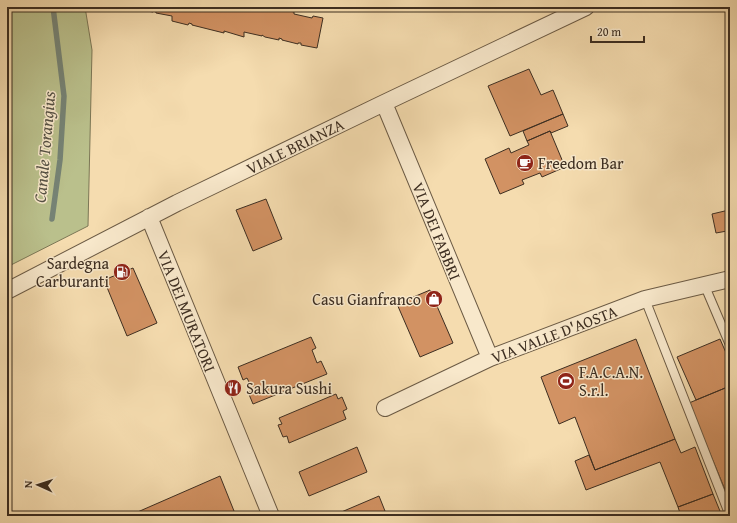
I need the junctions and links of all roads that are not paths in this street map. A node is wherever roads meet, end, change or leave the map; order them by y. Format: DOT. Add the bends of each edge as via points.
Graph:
graph roads {
  1 [pos="586,7"];
  2 [pos="384,103"];
  3 [pos="149,217"];
  4 [pos="730,279"];
  5 [pos="704,284"];
  6 [pos="7,291"];
  7 [pos="645,299"];
  8 [pos="730,345"];
  9 [pos="490,358"];
  10 [pos="385,408"];
  11 [pos="271,516"];
  12 [pos="730,516"];
  1 -- 2 [label="street, VIALE BRIANZA"];
  2 -- 3 [label="street, VIALE BRIANZA"];
  2 -- 9 [label="street, VIA DEI FABBRI"];
  3 -- 6 [label="street, VIALE BRIANZA"];
  3 -- 11 [label="street, VIA DEI MURATORI"];
  4 -- 5 [label="street, VIA VALLE D'AOSTA"];
  5 -- 7 [label="street, VIA VALLE D'AOSTA"];
  5 -- 8 [label="lane"];
  7 -- 9 [label="street, VIA VALLE D'AOSTA"];
  7 -- 12 [label="lane"];
  9 -- 10 [label="street, VIA VALLE D'AOSTA"];
}
